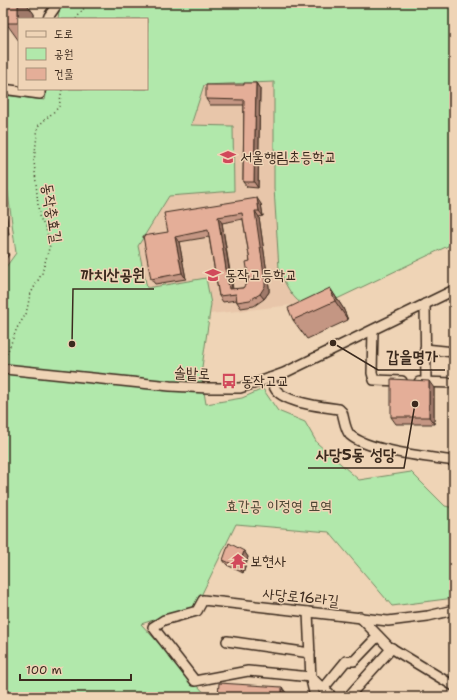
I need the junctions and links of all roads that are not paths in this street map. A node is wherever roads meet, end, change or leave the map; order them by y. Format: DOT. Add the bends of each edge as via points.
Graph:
graph roads {
  1 [pos="58,3"];
  2 [pos="48,18"];
  3 [pos="3,89"];
  4 [pos="40,90"];
  5 [pos="454,290"];
  6 [pos="425,304"];
  7 [pos="373,330"];
  8 [pos="425,349"];
  9 [pos="454,352"];
  10 [pos="4,367"];
  11 [pos="270,378"];
  12 [pos="426,382"];
  13 [pos="454,383"];
  14 [pos="454,461"];
  15 [pos="454,610"];
  16 [pos="308,612"];
  17 [pos="360,618"];
  18 [pos="378,636"];
  19 [pos="227,641"];
  20 [pos="392,648"];
  21 [pos="310,653"];
  22 [pos="311,677"];
  23 [pos="454,686"];
  24 [pos="323,689"];
  25 [pos="315,697"];
  26 [pos="331,697"];
  27 [pos="348,697"];
  1 -- 2 [label="street"];
  3 -- 4 [label="street" via="40,94"];
  5 -- 6 [label="street, 솔밭로"];
  6 -- 7 [label="street, 솔밭로"];
  6 -- 8 [label="street"];
  7 -- 11 [label="street, 솔밭로"];
  7 -- 12 [label="street" via="374,380"];
  8 -- 9 [label="street"];
  8 -- 12 [label="street"];
  10 -- 11 [label="street, 솔밭로" via="208,388 240,388"];
  11 -- 14 [label="street" via="276,390 284,396 311,405 339,409 347,430 364,443 378,448"];
  12 -- 13 [label="street"];
  15 -- 17 [label="street, 사당로16라길" via="388,621"];
  16 -- 17 [label="street, 사당로16라길"];
  16 -- 21 [label="street"];
  16 -- 22 [label="street, 사당로16라길" via="203,600 197,611 164,620 153,627 195,681 248,671"];
  17 -- 18 [label="street"];
  18 -- 20 [label="street"];
  18 -- 24 [label="street" via="354,661 346,661"];
  19 -- 21 [label="street"];
  20 -- 23 [label="street"];
  20 -- 27 [label="street"];
  21 -- 22 [label="street"];
  22 -- 24 [label="street"];
  22 -- 25 [label="street"];
  24 -- 26 [label="street"];
}
